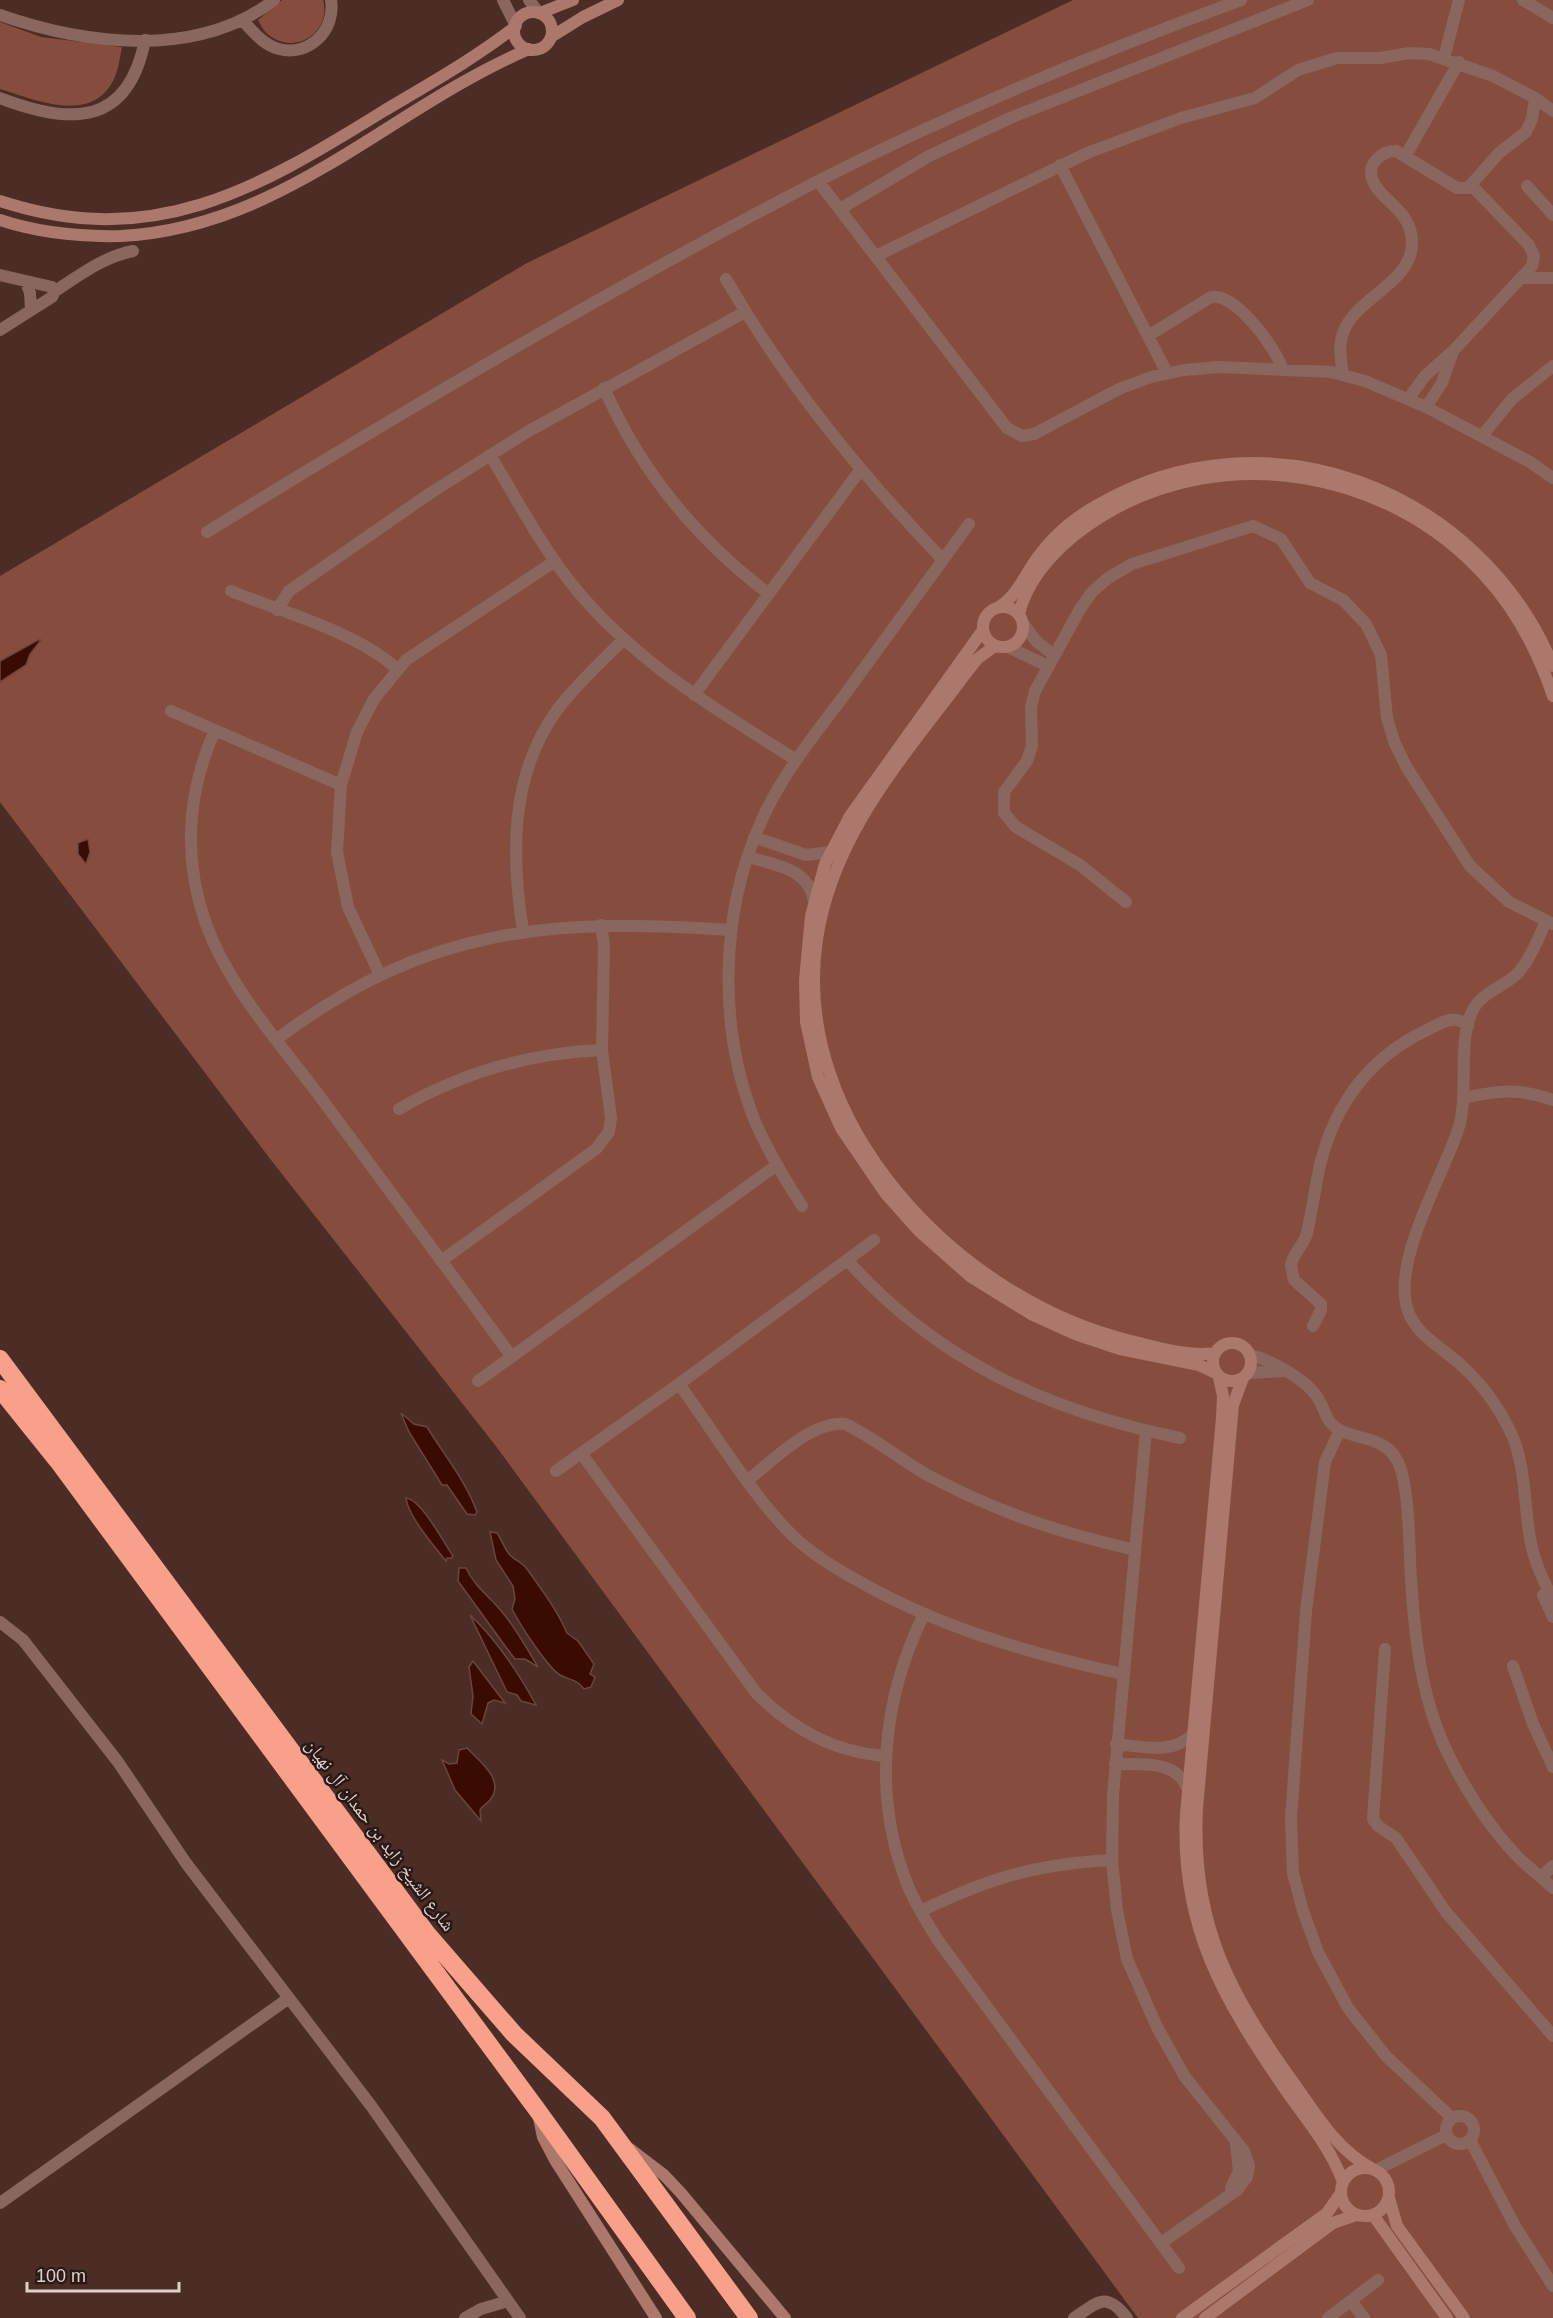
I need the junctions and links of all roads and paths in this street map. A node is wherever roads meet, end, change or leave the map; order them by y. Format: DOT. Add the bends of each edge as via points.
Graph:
graph roads {
  1 [pos="274,0"];
  2 [pos="331,0"];
  3 [pos="503,0"];
  4 [pos="529,0"];
  5 [pos="573,0"];
  6 [pos="618,0"];
  7 [pos="1241,0"];
  8 [pos="1308,0"];
  9 [pos="1459,0"];
  10 [pos="1522,0"];
  11 [pos="540,13"];
  12 [pos="0,15"];
  13 [pos="1553,18"];
  14 [pos="242,20"];
  15 [pos="515,26"];
  16 [pos="551,37"];
  17 [pos="145,40"];
  18 [pos="529,49"];
  19 [pos="1444,58"];
  20 [pos="1459,62"];
  21 [pos="0,98"];
  22 [pos="1535,98"];
  23 [pos="1553,111"];
  24 [pos="1407,155"];
  25 [pos="1059,165"];
  26 [pos="818,181"];
  27 [pos="1472,186"];
  28 [pos="1527,186"];
  29 [pos="0,201"];
  30 [pos="840,209"];
  31 [pos="1553,215"];
  32 [pos="0,220"];
  33 [pos="133,251"];
  34 [pos="876,256"];
  35 [pos="0,275"];
  36 [pos="1523,278"];
  37 [pos="1553,278"];
  38 [pos="726,279"];
  39 [pos="26,282"];
  40 [pos="55,291"];
  41 [pos="31,310"];
  42 [pos="745,312"];
  43 [pos="0,330"];
  44 [pos="1148,336"];
  45 [pos="1453,351"];
  46 [pos="1553,366"];
  47 [pos="1283,370"];
  48 [pos="1167,373"];
  49 [pos="1343,374"];
  50 [pos="604,388"];
  51 [pos="1408,399"];
  52 [pos="1426,407"];
  53 [pos="1482,436"];
  54 [pos="490,455"];
  55 [pos="1553,460"];
  56 [pos="861,469"];
  57 [pos="1542,470"];
  58 [pos="1553,478"];
  59 [pos="969,524"];
  60 [pos="207,532"];
  61 [pos="943,560"];
  62 [pos="555,561"];
  63 [pos="231,591"];
  64 [pos="769,594"];
  65 [pos="1000,606"];
  66 [pos="277,610"];
  67 [pos="1022,620"];
  68 [pos="983,630"];
  69 [pos="623,640"];
  70 [pos="1001,646"];
  71 [pos="1051,660"];
  72 [pos="1553,666"];
  73 [pos="397,669"];
  74 [pos="694,695"];
  75 [pos="1553,696"];
  76 [pos="171,711"];
  77 [pos="215,730"];
  78 [pos="796,760"];
  79 [pos="341,785"];
  80 [pos="754,837"];
  81 [pos="785,849"];
  82 [pos="830,852"];
  83 [pos="748,857"];
  84 [pos="779,866"];
  85 [pos="814,901"];
  86 [pos="1126,902"];
  87 [pos="1549,923"];
  88 [pos="601,925"];
  89 [pos="732,930"];
  90 [pos="523,931"];
  91 [pos="380,975"];
  92 [pos="1468,1026"];
  93 [pos="277,1039"];
  94 [pos="602,1050"];
  95 [pos="1553,1100"];
  96 [pos="1463,1103"];
  97 [pos="399,1109"];
  98 [pos="777,1165"];
  99 [pos="802,1206"];
  100 [pos="874,1240"];
  101 [pos="847,1260"];
  102 [pos="441,1261"];
  103 [pos="1313,1326"];
  104 [pos="1215,1353"];
  105 [pos="1250,1355"];
  106 [pos="512,1357"];
  107 [pos="0,1359"];
  108 [pos="1283,1371"];
  109 [pos="1218,1375"];
  110 [pos="1245,1376"];
  111 [pos="478,1381"];
  112 [pos="679,1384"];
  113 [pos="0,1389"];
  114 [pos="1340,1430"];
  115 [pos="1146,1431"];
  116 [pos="1180,1438"];
  117 [pos="581,1453"];
  118 [pos="556,1471"];
  119 [pos="748,1480"];
  120 [pos="1135,1550"];
  121 [pos="1553,1600"];
  122 [pos="924,1614"];
  123 [pos="1553,1617"];
  124 [pos="0,1622"];
  125 [pos="1385,1649"];
  126 [pos="1513,1666"];
  127 [pos="1123,1674"];
  128 [pos="1194,1733"];
  129 [pos="1116,1744"];
  130 [pos="885,1756"];
  131 [pos="1115,1764"];
  132 [pos="1553,1767"];
  133 [pos="1188,1790"];
  134 [pos="1112,1860"];
  135 [pos="1553,1866"];
  136 [pos="1541,1877"];
  137 [pos="1553,1888"];
  138 [pos="921,1911"];
  139 [pos="289,1998"];
  140 [pos="1553,2036"];
  141 [pos="538,2111"];
  142 [pos="1452,2118"];
  143 [pos="1446,2134"];
  144 [pos="1470,2140"];
  145 [pos="623,2145"];
  146 [pos="1373,2169"];
  147 [pos="1342,2188"];
  148 [pos="1389,2198"];
  149 [pos="0,2203"];
  150 [pos="1356,2215"];
  151 [pos="1373,2215"];
  152 [pos="1161,2243"];
  153 [pos="1179,2268"];
  154 [pos="1378,2280"];
  155 [pos="1553,2286"];
  156 [pos="508,2301"];
  157 [pos="1351,2301"];
  158 [pos="465,2318"];
  159 [pos="520,2318"];
  160 [pos="656,2318"];
  161 [pos="687,2318"];
  162 [pos="749,2318"];
  163 [pos="784,2318"];
  164 [pos="1074,2318"];
  165 [pos="1127,2318"];
  166 [pos="1182,2318"];
  167 [pos="1204,2318"];
  168 [pos="1328,2318"];
  169 [pos="1364,2318"];
  170 [pos="1447,2318"];
  171 [pos="1464,2318"];
  1 -- 14 [label="street"];
  2 -- 14 [label="street" via="327,28 312,44 301,49 269,45"];
  3 -- 15 [label="street"];
  4 -- 11 [label="street"];
  5 -- 11 [label="street"];
  6 -- 16 [label="street"];
  7 -- 26 [label="street" via="1135,39 977,106"];
  8 -- 30 [label="street" via="1010,118 929,156"];
  9 -- 19 [label="street"];
  10 -- 13 [label="street"];
  11 -- 15 [label="street" via="522,16"];
  11 -- 16 [label="street" via="550,23"];
  12 -- 17 [label="street" via="73,35"];
  14 -- 17 [label="street" via="201,34"];
  15 -- 18 [label="street" via="516,38"];
  15 -- 29 [label="street" via="465,62 308,158 213,202 168,214 116,219 64,216"];
  16 -- 18 [label="street" via="540,49"];
  17 -- 21 [label="street" via="131,84 103,108 80,114 56,114"];
  18 -- 32 [label="street" via="470,78 301,182 218,219 175,230 107,236 58,233"];
  19 -- 20 [label="street"];
  19 -- 25 [label="street" via="1410,53 1337,58 1298,70 1255,98 1149,128"];
  20 -- 22 [label="street"];
  20 -- 24 [label="street"];
  22 -- 23 [label="street"];
  22 -- 27 [label="street" via="1533,118 1526,132 1491,160"];
  24 -- 27 [label="street" via="1457,189"];
  24 -- 49 [label="street" via="1386,152 1374,162 1371,172 1375,185 1408,224 1412,237 1410,256 1401,271 1347,323 1340,348"];
  25 -- 34 [label="street"];
  25 -- 44 [label="street"];
  26 -- 30 [label="street"];
  26 -- 60 [label="street" via="509,350"];
  27 -- 36 [label="street" via="1531,248 1532,266"];
  28 -- 31 [label="street"];
  30 -- 34 [label="street"];
  33 -- 40 [label="street" via="100,262"];
  34 -- 48 [label="street" via="1007,428 1017,434 1034,434 1119,389"];
  35 -- 39 [label="street"];
  36 -- 37 [label="street"];
  36 -- 45 [label="street"];
  38 -- 42 [label="street"];
  39 -- 40 [label="street"];
  39 -- 41 [label="street"];
  40 -- 41 [label="street"];
  41 -- 43 [label="street"];
  42 -- 50 [label="street"];
  42 -- 56 [label="street" via="798,391"];
  44 -- 47 [label="street" via="1211,297 1222,297 1268,341"];
  44 -- 48 [label="street"];
  45 -- 51 [label="street" via="1429,371"];
  45 -- 52 [label="street" via="1442,383"];
  46 -- 53 [label="street" via="1512,399"];
  47 -- 48 [label="street" via="1219,367"];
  47 -- 49 [label="street"];
  49 -- 51 [label="street"];
  50 -- 54 [label="street"];
  50 -- 64 [label="street" via="637,453 674,506 712,547"];
  51 -- 52 [label="street"];
  52 -- 53 [label="street"];
  53 -- 57 [label="street"];
  54 -- 62 [label="street"];
  54 -- 66 [label="street" via="289,591"];
  55 -- 57 [label="street"];
  56 -- 61 [label="street"];
  56 -- 64 [label="street"];
  57 -- 58 [label="street"];
  59 -- 61 [label="street"];
  61 -- 78 [label="street"];
  62 -- 69 [label="street"];
  62 -- 73 [label="street" via="417,651"];
  63 -- 66 [label="street"];
  64 -- 74 [label="street"];
  65 -- 67 [label="street" via="1011,608"];
  65 -- 68 [label="street" via="987,615"];
  65 -- 72 [label="street" via="1015,593 1049,544 1071,523 1106,500 1158,479 1201,468 1258,463 1296,466 1373,485 1447,528 1506,586 1532,622"];
  66 -- 73 [label="street" via="367,646"];
  67 -- 70 [label="street" via="1020,639"];
  67 -- 71 [label="street"];
  67 -- 75 [label="street" via="1029,591 1052,557 1081,530 1126,502 1180,483 1218,477 1302,477 1384,502 1456,547 1485,575 1510,608 1531,643"];
  68 -- 70 [label="street" via="987,640"];
  68 -- 82 [label="street" via="850,816"];
  69 -- 74 [label="street"];
  69 -- 90 [label="street" via="557,711 527,771 518,811 515,852"];
  70 -- 71 [label="street"];
  70 -- 104 [label="street" via="977,659 963,676 868,807 838,862 820,921 815,971 817,1020 831,1079 863,1140 902,1196 939,1236 982,1272 1036,1306 1080,1326 1178,1352"];
  71 -- 86 [label="street" via="1033,699 1032,746 1027,761 1004,792 1004,813 1016,827 1071,858"];
  71 -- 87 [label="street" via="1086,600 1115,572 1234,530 1253,526 1268,531 1286,545 1310,583 1351,607 1372,634 1383,666 1387,718 1395,744 1459,852 1495,891"];
  73 -- 79 [label="street" via="365,715"];
  74 -- 78 [label="street"];
  76 -- 77 [label="street"];
  77 -- 79 [label="street"];
  77 -- 93 [label="street" via="193,800 190,835 196,888 221,958"];
  78 -- 80 [label="street"];
  79 -- 91 [label="street" via="336,842 340,878 354,923"];
  80 -- 81 [label="street"];
  80 -- 83 [label="street"];
  81 -- 82 [label="street" via="806,855"];
  81 -- 84 [label="street"];
  82 -- 85 [label="street"];
  83 -- 84 [label="street"];
  83 -- 89 [label="street"];
  84 -- 85 [label="street" via="804,879"];
  85 -- 109 [label="street" via="806,948 805,1001 818,1077 850,1143 903,1214 971,1277 1030,1314 1097,1342 1199,1365"];
  87 -- 92 [label="street" via="1522,967 1479,1001"];
  88 -- 89 [label="street"];
  88 -- 90 [label="street"];
  88 -- 94 [label="street"];
  89 -- 98 [label="street" via="730,1004 738,1063 755,1120"];
  90 -- 91 [label="street" via="448,948"];
  91 -- 93 [label="street" via="332,1000"];
  92 -- 96 [label="street"];
  92 -- 103 [label="street" via="1451,1019 1399,1044 1375,1063 1341,1112 1324,1152 1306,1234 1291,1265 1294,1280 1321,1304"];
  93 -- 102 [label="street"];
  94 -- 97 [label="street" via="508,1062 441,1086"];
  94 -- 102 [label="street" via="611,1118 602,1144"];
  95 -- 96 [label="street" via="1506,1090"];
  96 -- 121 [label="street" via="1456,1135 1417,1232 1406,1280 1406,1305 1415,1324 1473,1377 1507,1425 1523,1475 1531,1546"];
  96 -- 123 [label="street" via="1408,1236 1399,1281 1400,1307 1410,1330 1471,1387 1505,1436 1516,1470 1526,1553"];
  98 -- 99 [label="street"];
  98 -- 106 [label="street"];
  100 -- 101 [label="street"];
  101 -- 112 [label="street"];
  101 -- 115 [label="street" via="914,1325 958,1356 1037,1397"];
  102 -- 106 [label="street"];
  104 -- 105 [label="street" via="1223,1345 1233,1343"];
  104 -- 109 [label="street" via="1213,1363"];
  105 -- 108 [label="street"];
  105 -- 110 [label="street" via="1251,1364"];
  106 -- 111 [label="street"];
  107 -- 145 [label="highway, شارع الشيخ زايد بن حمدان آل نهيان" via="428,1935 514,2034 602,2118"];
  108 -- 110 [label="street"];
  108 -- 114 [label="street" via="1311,1388 1328,1419"];
  109 -- 110 [label="street" via="1228,1381"];
  109 -- 128 [label="street" via="1223,1396 1222,1418"];
  110 -- 146 [label="street" via="1233,1405 1198,1797 1199,1884 1216,1953 1254,2025 1331,2136 1350,2155"];
  112 -- 117 [label="street"];
  112 -- 119 [label="street"];
  113 -- 141 [label="highway, شارع الشيخ زايد بن حمدان آل نهيان" via="58,1461"];
  114 -- 136 [label="street" via="1379,1443 1389,1449 1399,1464 1418,1648 1431,1711 1453,1761 1485,1814 1521,1860"];
  114 -- 142 [label="street" via="1325,1462 1306,1611 1291,1818 1293,1873 1318,1952 1348,2008 1386,2056"];
  115 -- 116 [label="street"];
  115 -- 120 [label="street"];
  117 -- 118 [label="street"];
  117 -- 130 [label="street" via="757,1694 811,1736 853,1752"];
  119 -- 120 [label="street" via="812,1431 833,1423 844,1424 930,1476 1016,1518"];
  119 -- 122 [label="street" via="779,1521 807,1549 879,1593"];
  120 -- 127 [label="street"];
  122 -- 127 [label="street" via="1036,1654"];
  122 -- 130 [label="street" via="894,1693"];
  124 -- 139 [label="street" via="23,1640 118,1762 186,1863"];
  125 -- 140 [label="street" via="1373,1819 1396,1838 1446,1912"];
  126 -- 132 [label="street"];
  127 -- 129 [label="street"];
  128 -- 129 [label="street" via="1182,1745 1171,1748"];
  128 -- 133 [label="street"];
  129 -- 131 [label="street"];
  130 -- 138 [label="street" via="887,1801 897,1857"];
  131 -- 133 [label="street" via="1167,1767 1178,1774"];
  131 -- 134 [label="street"];
  133 -- 147 [label="street" via="1186,1872 1205,1952 1233,2011 1332,2156"];
  134 -- 138 [label="street" via="1070,1862 1011,1874 967,1888"];
  134 -- 152 [label="street" via="1127,1959 1145,2004 1185,2077 1236,2144 1239,2171 1229,2193"];
  135 -- 136 [label="street"];
  136 -- 137 [label="street"];
  138 -- 152 [label="street" via="944,1948"];
  139 -- 149 [label="street"];
  139 -- 156 [label="street" via="372,2107"];
  141 -- 160 [label="street" via="543,2137 555,2160"];
  141 -- 161 [label="highway, شارع الشيخ زايد بن حمدان آل نهيان"];
  142 -- 143 [label="street"];
  142 -- 144 [label="street" via="1461,2116 1469,2120 1474,2127"];
  143 -- 144 [label="street" via="1457,2145"];
  143 -- 146 [label="street"];
  144 -- 155 [label="street" via="1515,2226"];
  145 -- 162 [label="highway, شارع الشيخ زايد بن حمدان آل نهيان"];
  145 -- 163 [label="street" via="664,2175 681,2193"];
  146 -- 147 [label="street" via="1354,2170"];
  146 -- 148 [label="street" via="1387,2182"];
  147 -- 150 [label="street" via="1347,2209"];
  147 -- 166 [label="street" via="1326,2213"];
  148 -- 151 [label="street" via="1383,2209"];
  148 -- 171 [label="street" via="1397,2226"];
  150 -- 151 [label="street"];
  150 -- 167 [label="street" via="1333,2223"];
  151 -- 170 [label="street"];
  152 -- 153 [label="street"];
  154 -- 157 [label="street"];
  156 -- 158 [label="street"];
  156 -- 159 [label="street"];
  157 -- 168 [label="street"];
  157 -- 169 [label="street"];
  164 -- 165 [label="street" via="1096,2302 1107,2300"];
}
